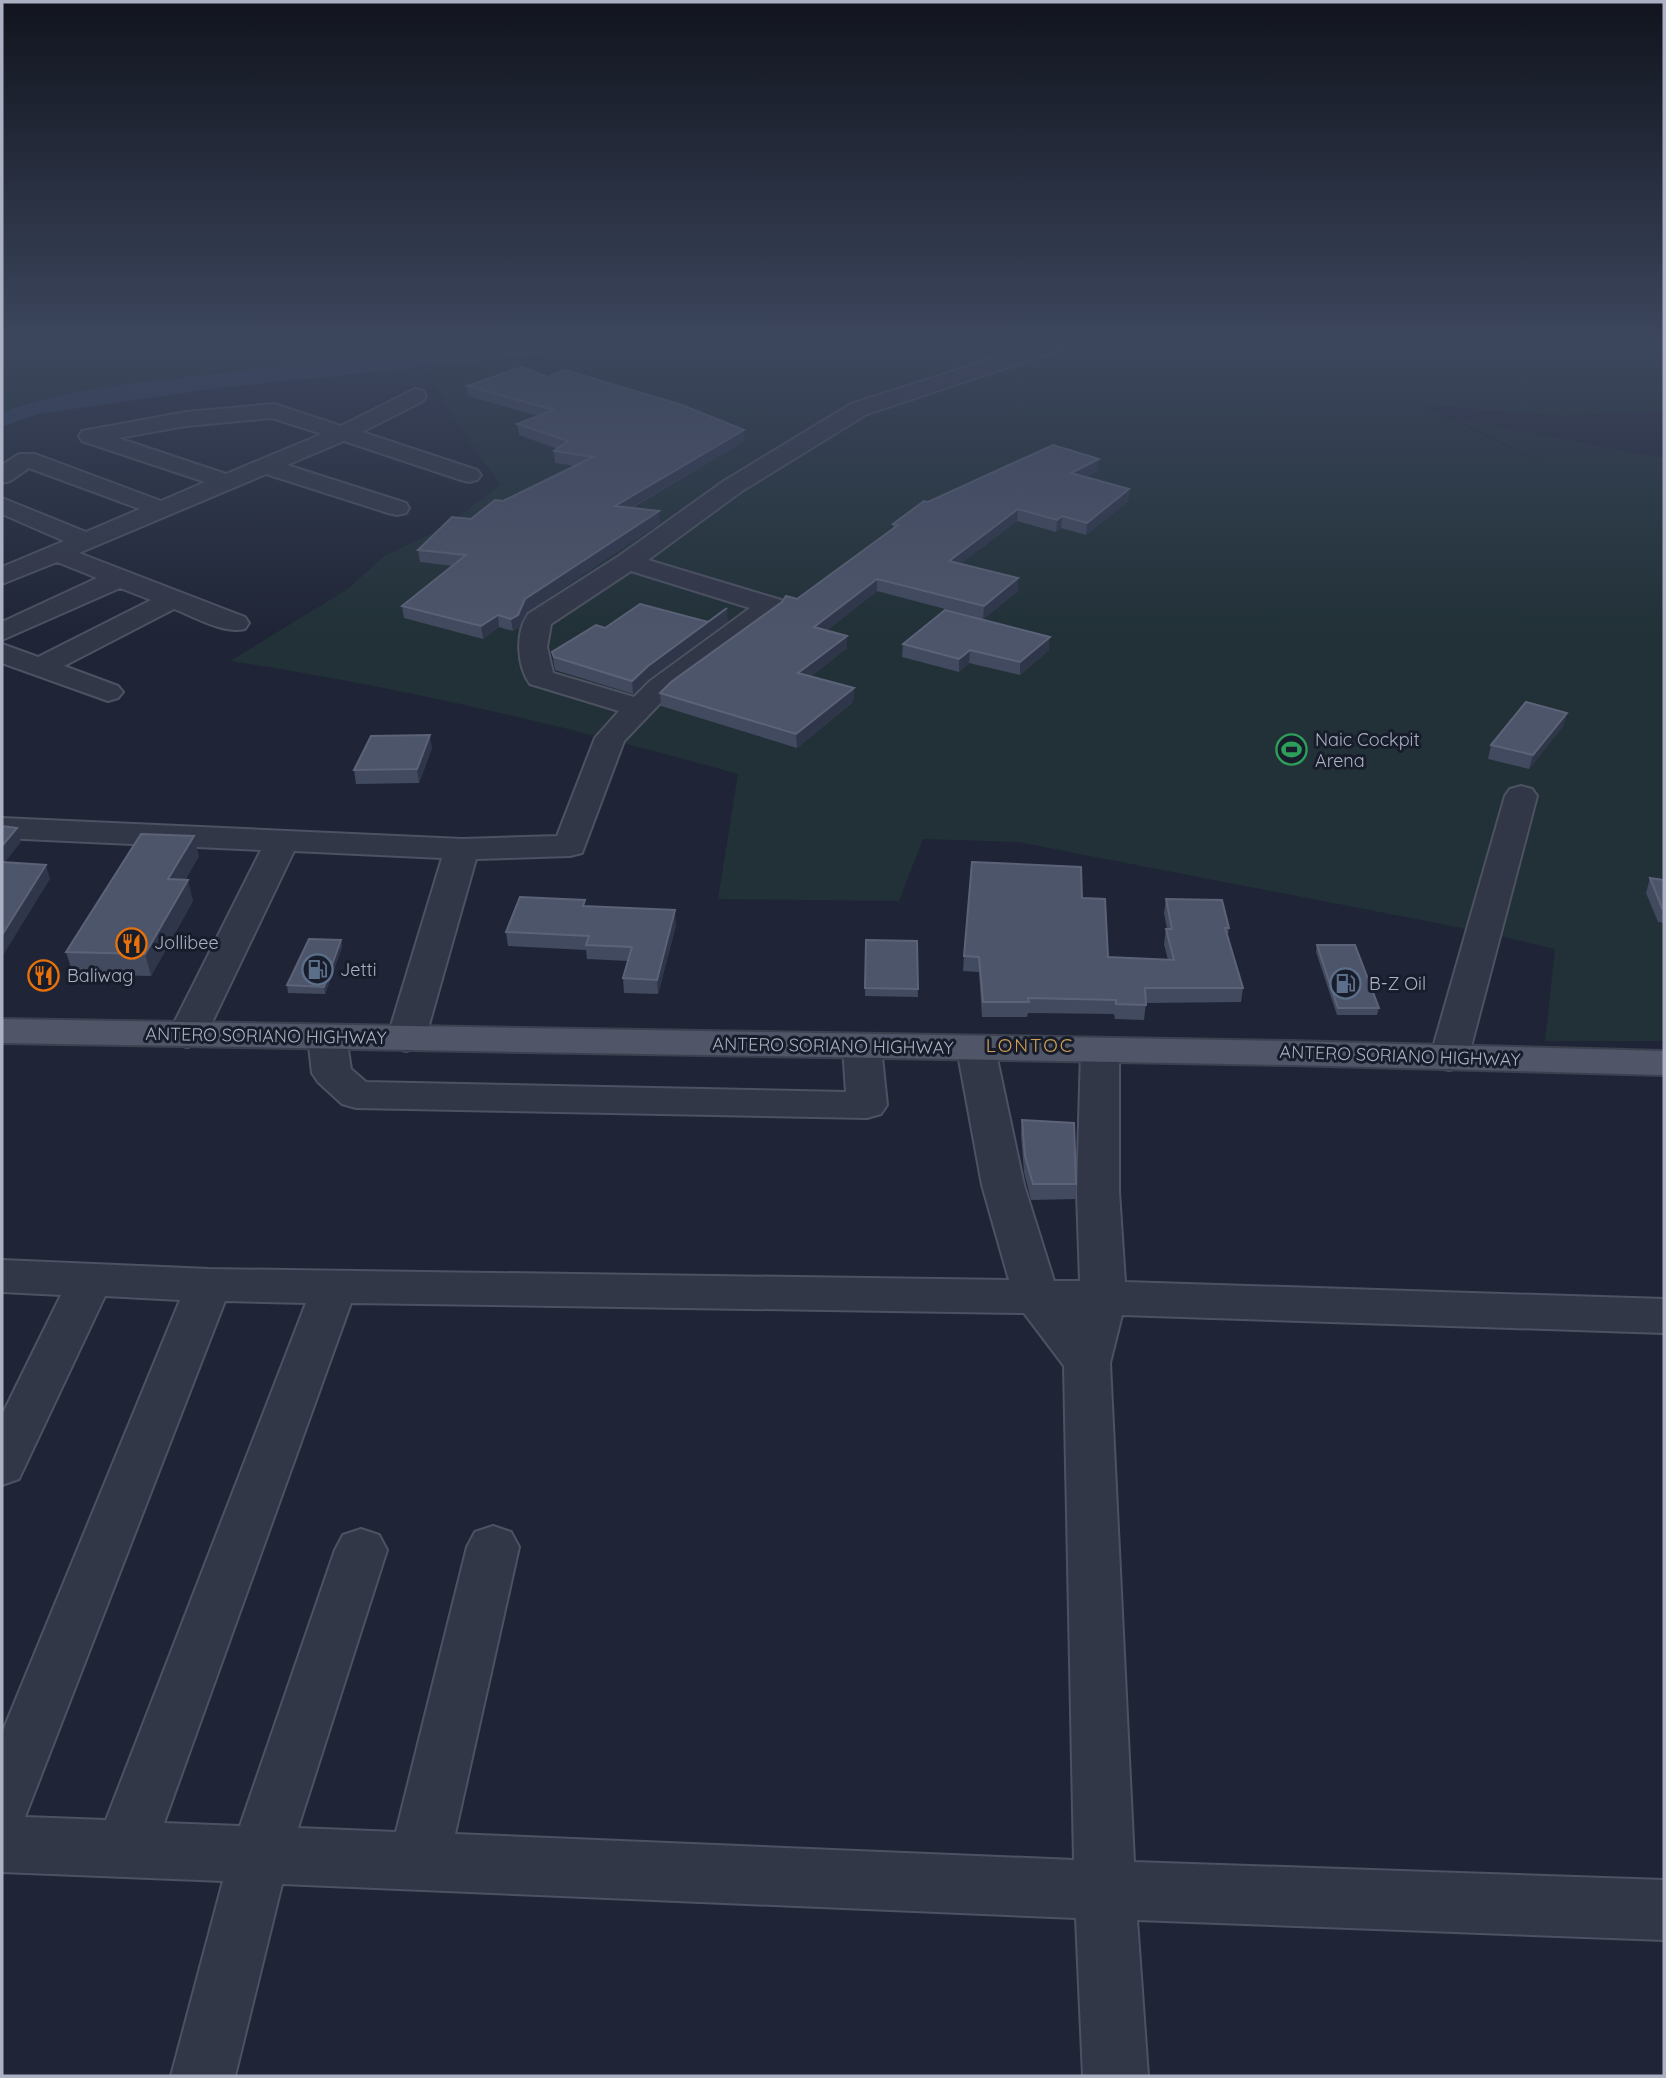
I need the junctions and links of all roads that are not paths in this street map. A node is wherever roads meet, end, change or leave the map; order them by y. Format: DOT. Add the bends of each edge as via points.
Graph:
graph roads {
  1 [pos="102,440"];
  2 [pos="328,440"];
  3 [pos="365,440"];
  4 [pos="808,440"];
  5 [pos="264,456"];
  6 [pos="469,475"];
  7 [pos="2,476"];
  8 [pos="228,482"];
  9 [pos="2,505"];
  10 [pos="397,508"];
  11 [pos="161,509"];
  12 [pos="86,541"];
  13 [pos="57,553"];
  14 [pos="628,562"];
  15 [pos="4,573"];
  16 [pos="119,578"];
  17 [pos="173,599"];
  18 [pos="235,623"];
  19 [pos="2,632"];
  20 [pos="2,653"];
  21 [pos="40,667"];
  22 [pos="108,692"];
  23 [pos="640,708"];
  24 [pos="1521,796"];
  25 [pos="2,828"];
  26 [pos="282,841"];
  27 [pos="463,849"];
  28 [pos="2,1031"];
  29 [pos="187,1035"];
  30 [pos="327,1037"];
  31 [pos="406,1039"];
  32 [pos="862,1047"];
  33 [pos="976,1049"];
  34 [pos="1100,1051"];
  35 [pos="1449,1058"];
  36 [pos="1664,1063"];
  37 [pos="2,1276"];
  38 [pos="90,1281"];
  39 [pos="209,1285"];
  40 [pos="335,1285"];
  41 [pos="1037,1298"];
  42 [pos="1103,1298"];
  43 [pos="1664,1316"];
  44 [pos="1087,1363"];
  45 [pos="2,1465"];
  46 [pos="494,1547"];
  47 [pos="361,1550"];
  48 [pos="2,1803"];
  49 [pos="2,1844"];
  50 [pos="125,1849"];
  51 [pos="260,1854"];
  52 [pos="419,1861"];
  53 [pos="1105,1890"];
  54 [pos="1664,1910"];
  55 [pos="203,2076"];
  56 [pos="1115,2076"];
  1 -- 8 [label="street"];
  2 -- 5 [label="street" via="290,456"];
  3 -- 6 [label="street"];
  4 -- 14 [label="street" via="733,486"];
  5 -- 8 [label="street"];
  5 -- 10 [label="street"];
  7 -- 11 [label="street" via="27,459"];
  8 -- 11 [label="street"];
  9 -- 12 [label="street"];
  11 -- 12 [label="street"];
  12 -- 13 [label="street"];
  13 -- 15 [label="street"];
  13 -- 16 [label="street"];
  14 -- 23 [label="street" via="538,620 533,647 540,678"];
  14 -- 23 [label="street" via="771,606 660,687"];
  16 -- 17 [label="street"];
  16 -- 19 [label="street"];
  17 -- 18 [label="street"];
  17 -- 21 [label="street"];
  20 -- 21 [label="street"];
  21 -- 22 [label="street"];
  23 -- 27 [label="street" via="610,738 570,846"];
  24 -- 35 [label="street"];
  25 -- 26 [label="street"];
  26 -- 27 [label="street"];
  26 -- 29 [label="street"];
  27 -- 31 [label="street"];
  28 -- 29 [label="main road, ANTERO SORIANO HIGHWAY"];
  29 -- 30 [label="main road, ANTERO SORIANO HIGHWAY"];
  30 -- 31 [label="main road, ANTERO SORIANO HIGHWAY"];
  30 -- 32 [label="street" via="332,1073 356,1094 867,1105"];
  31 -- 32 [label="main road, ANTERO SORIANO HIGHWAY"];
  32 -- 33 [label="main road, ANTERO SORIANO HIGHWAY"];
  33 -- 34 [label="main road, ANTERO SORIANO HIGHWAY"];
  33 -- 41 [label="street" via="1003,1185"];
  34 -- 35 [label="main road, ANTERO SORIANO HIGHWAY"];
  34 -- 42 [label="street" via="1098,1192"];
  35 -- 36 [label="main road, ANTERO SORIANO HIGHWAY"];
  37 -- 38 [label="street"];
  38 -- 39 [label="street"];
  38 -- 45 [label="street"];
  39 -- 40 [label="street"];
  39 -- 48 [label="street"];
  40 -- 41 [label="street"];
  40 -- 50 [label="street"];
  41 -- 42 [label="street"];
  41 -- 44 [label="street"];
  42 -- 43 [label="street"];
  42 -- 44 [label="street"];
  44 -- 53 [label="street"];
  46 -- 52 [label="street"];
  47 -- 51 [label="street"];
  49 -- 50 [label="street"];
  50 -- 51 [label="street"];
  51 -- 52 [label="street"];
  51 -- 55 [label="street"];
  52 -- 53 [label="street"];
  53 -- 54 [label="street"];
  53 -- 56 [label="street"];
}
